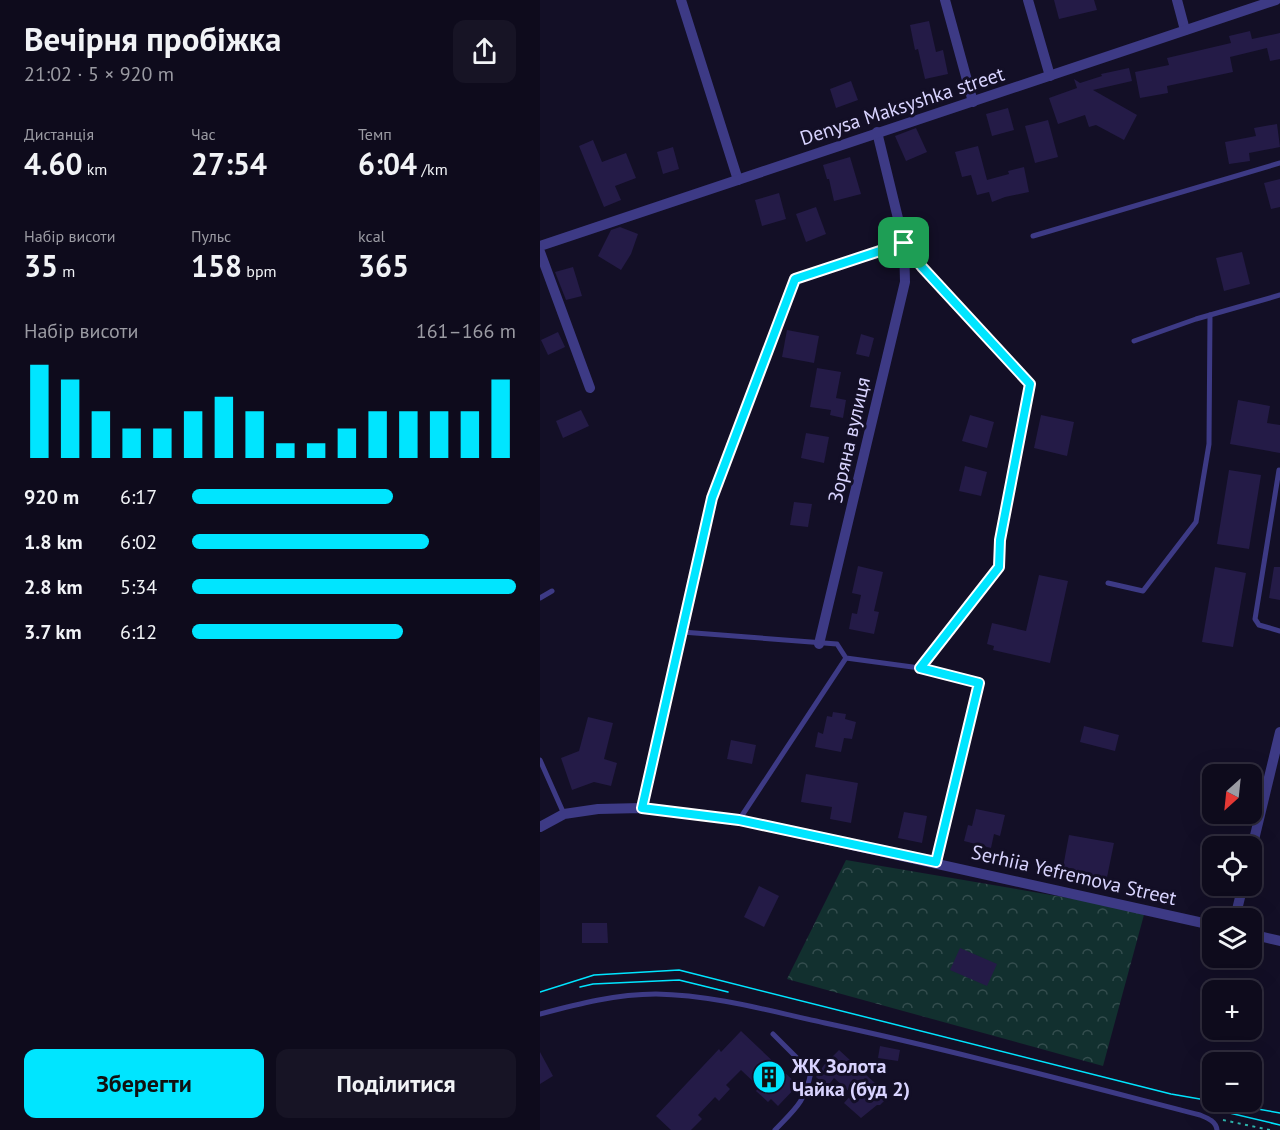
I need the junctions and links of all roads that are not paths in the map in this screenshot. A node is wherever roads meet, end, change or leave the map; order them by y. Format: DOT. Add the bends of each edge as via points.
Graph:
graph roads {
  1 [pos="681,0"];
  2 [pos="945,0"];
  3 [pos="1028,0"];
  4 [pos="1177,0"];
  5 [pos="1276,0"];
  6 [pos="1185,30"];
  7 [pos="1050,76"];
  8 [pos="973,102"];
  9 [pos="877,132"];
  10 [pos="1280,163"];
  11 [pos="738,180"];
  12 [pos="1033,236"];
  13 [pos="904,243"];
  14 [pos="540,246"];
  15 [pos="540,252"];
  16 [pos="1280,295"];
  17 [pos="1210,315"];
  18 [pos="1134,341"];
  19 [pos="590,388"];
  20 [pos="1279,470"];
  21 [pos="1108,583"];
  22 [pos="552,591"];
  23 [pos="540,598"];
  24 [pos="1280,631"];
  25 [pos="682,632"];
  26 [pos="819,644"];
  27 [pos="846,658"];
  28 [pos="920,668"];
  29 [pos="1280,732"];
  30 [pos="540,760"];
  31 [pos="642,808"];
  32 [pos="564,814"];
  33 [pos="739,820"];
  34 [pos="540,827"];
  35 [pos="1255,836"];
  36 [pos="936,862"];
  37 [pos="1202,923"];
  38 [pos="1262,936"];
  39 [pos="1280,940"];
  40 [pos="540,1014"];
  41 [pos="772,1034"];
  42 [pos="775,1130"];
  43 [pos="1217,1130"];
  1 -- 11 [label="street"];
  2 -- 8 [label="street"];
  3 -- 7 [label="street"];
  4 -- 6 [label="street"];
  5 -- 6 [label="street, Denysa Maksyshka street"];
  6 -- 7 [label="street, Denysa Maksyshka street"];
  7 -- 8 [label="street, Denysa Maksyshka street"];
  8 -- 9 [label="street, Denysa Maksyshka street"];
  9 -- 11 [label="street, Denysa Maksyshka street"];
  9 -- 13 [label="street"];
  10 -- 12 [label="lane"];
  11 -- 14 [label="street, Denysa Maksyshka street"];
  13 -- 25 [label="street" via="795,279 712,498"];
  13 -- 26 [label="street, Зоряна вулиця" via="905,282"];
  13 -- 28 [label="street" via="1030,384 1000,540 999,567"];
  15 -- 19 [label="street"];
  16 -- 17 [label="lane"];
  17 -- 18 [label="lane"];
  17 -- 21 [label="lane" via="1209,444 1196,522 1143,591"];
  20 -- 24 [label="lane" via="1255,619 1259,625"];
  22 -- 23 [label="lane"];
  25 -- 26 [label="lane"];
  25 -- 31 [label="street"];
  26 -- 27 [label="lane" via="837,644"];
  27 -- 28 [label="lane"];
  27 -- 33 [label="lane"];
  28 -- 36 [label="street" via="979,683"];
  29 -- 35 [label="street"];
  30 -- 32 [label="lane"];
  31 -- 32 [label="street, Serhiia Yefremova Street"];
  31 -- 33 [label="street, Serhiia Yefremova Street"];
  32 -- 34 [label="street, Serhiia Yefremova Street"];
  33 -- 36 [label="street, Serhiia Yefremova Street"];
  36 -- 37 [label="street, Serhiia Yefremova Street"];
  38 -- 39 [label="street"];
  40 -- 43 [label="lane" via="585,1002 644,995 727,1002 915,1042 1200,1115 1211,1120"];
  41 -- 42 [label="lane" via="811,1072 807,1092"];
}
